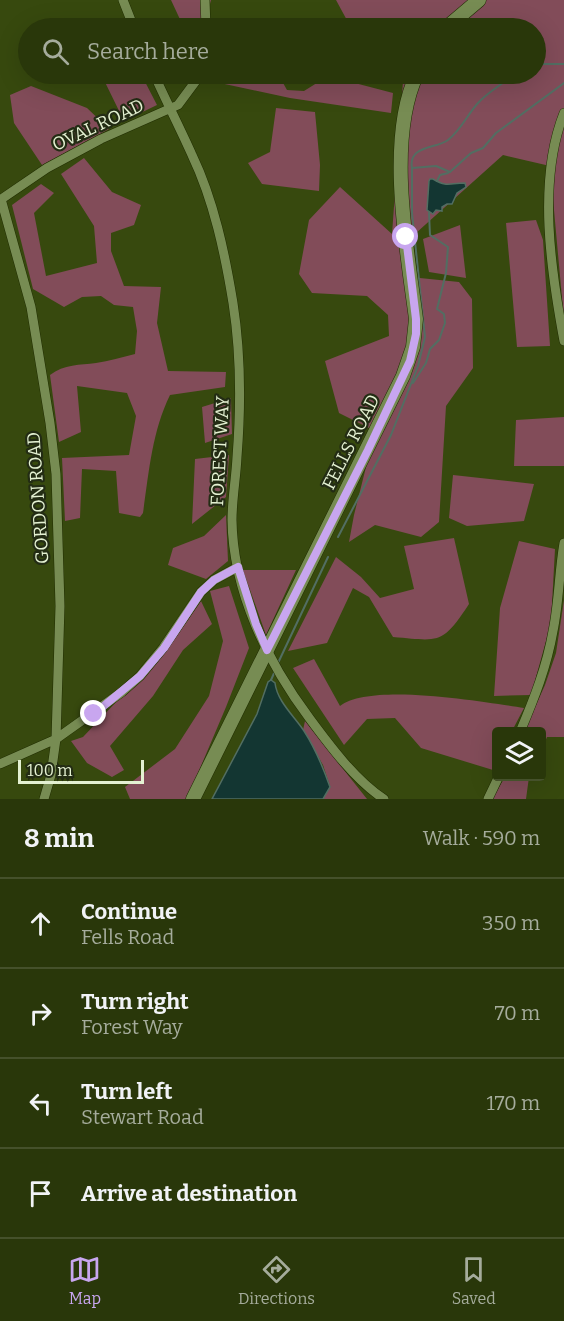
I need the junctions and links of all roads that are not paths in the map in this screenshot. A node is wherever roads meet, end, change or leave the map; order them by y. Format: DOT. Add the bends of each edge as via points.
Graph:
graph roads {
  1 [pos="123,0"];
  2 [pos="205,0"];
  3 [pos="479,0"];
  4 [pos="130,18"];
  5 [pos="206,18"];
  6 [pos="458,18"];
  7 [pos="158,84"];
  8 [pos="194,84"];
  9 [pos="414,84"];
  10 [pos="169,110"];
  11 [pos="564,113"];
  12 [pos="1,199"];
  13 [pos="564,341"];
  14 [pos="564,543"];
  15 [pos="238,567"];
  16 [pos="269,655"];
  17 [pos="522,727"];
  18 [pos="56,740"];
  19 [pos="0,764"];
  20 [pos="497,781"];
  21 [pos="44,799"];
  22 [pos="193,799"];
  23 [pos="384,799"];
  24 [pos="488,799"];
  1 -- 4 [label="street"];
  2 -- 5 [label="street"];
  3 -- 6 [label="street"];
  7 -- 10 [label="street, FOREST WAY"];
  8 -- 10 [label="street, OVAL ROAD" via="178,105"];
  9 -- 16 [label="street, FELLS ROAD" via="405,111 402,152 403,217 416,319 412,354"];
  10 -- 12 [label="street, OVAL ROAD" via="101,139"];
  10 -- 15 [label="street, FOREST WAY" via="193,157 212,208 233,304 240,384 232,522"];
  11 -- 13 [label="street" via="547,212"];
  12 -- 18 [label="street, GORDON ROAD" via="31,307 56,474 60,606"];
  14 -- 17 [label="street" via="548,657"];
  15 -- 16 [label="street, FOREST WAY"];
  15 -- 18 [label="street" via="201,592 140,676"];
  16 -- 22 [label="street, FELLS ROAD"];
  16 -- 23 [label="street, FOREST WAY" via="326,741"];
  18 -- 19 [label="street"];
  18 -- 21 [label="street, GORDON ROAD"];
  20 -- 24 [label="street"];
}
